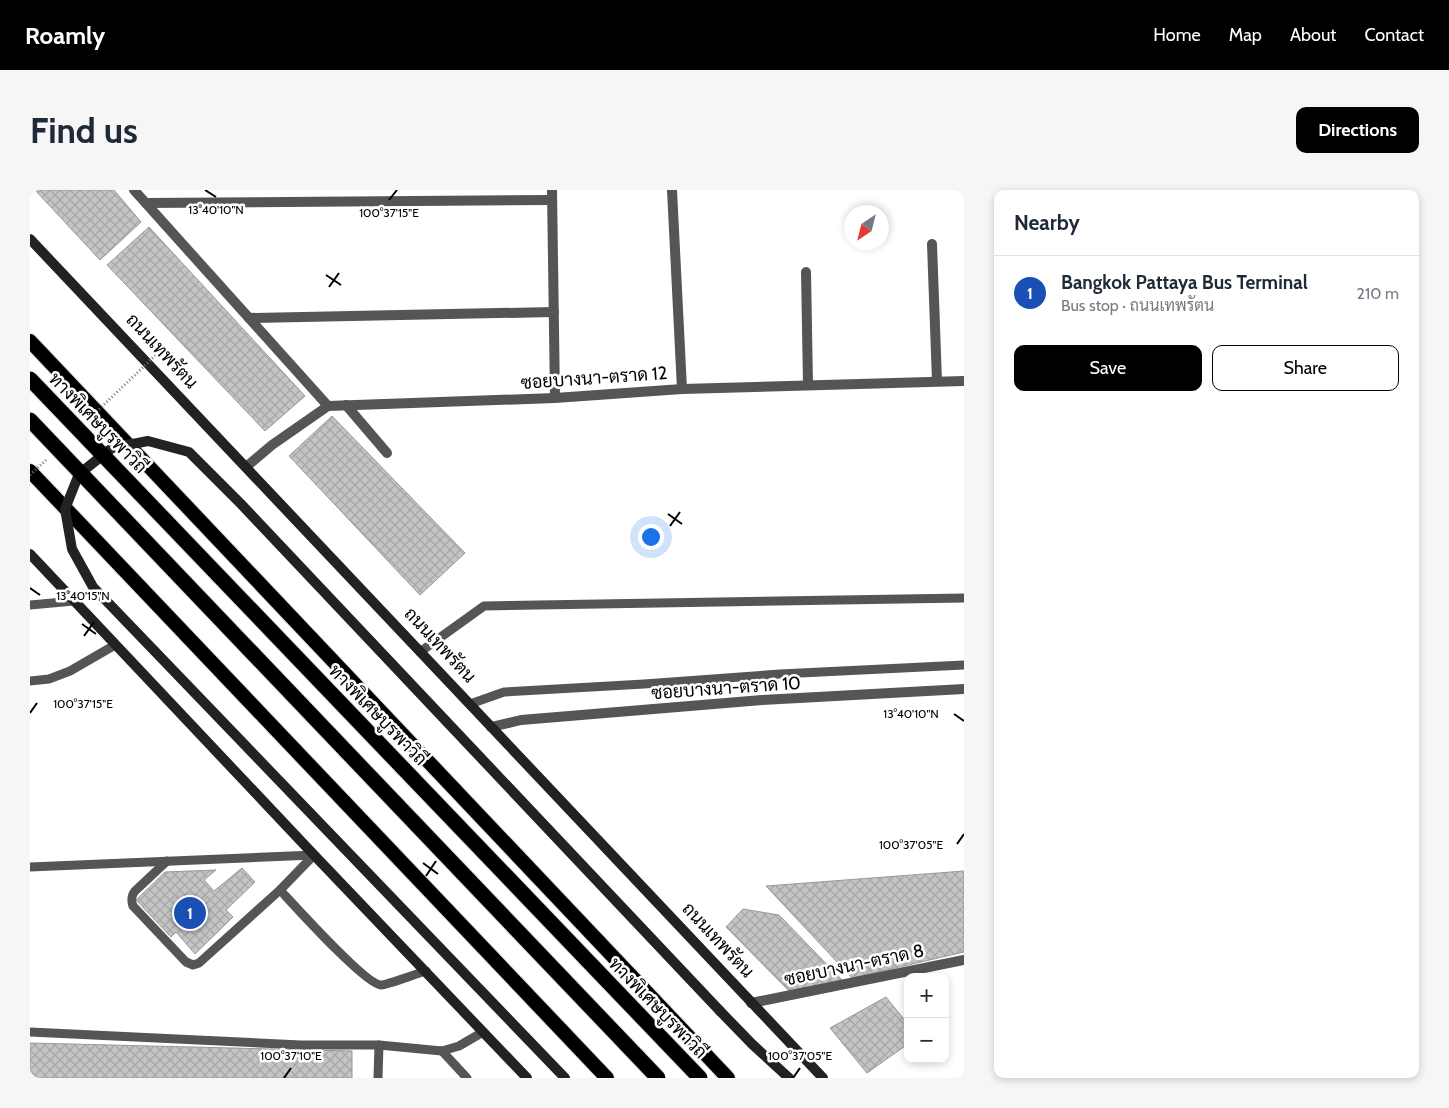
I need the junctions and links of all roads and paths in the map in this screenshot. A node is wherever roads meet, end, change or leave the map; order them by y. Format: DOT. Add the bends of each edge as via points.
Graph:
graph roads {
  1 [pos="134,190"];
  2 [pos="672,190"];
  3 [pos="552,195"];
  4 [pos="146,203"];
  5 [pos="30,239"];
  6 [pos="932,244"];
  7 [pos="806,272"];
  8 [pos="554,312"];
  9 [pos="249,318"];
  10 [pos="30,341"];
  11 [pos="160,351"];
  12 [pos="30,379"];
  13 [pos="964,380"];
  14 [pos="937,381"];
  15 [pos="808,384"];
  16 [pos="682,389"];
  17 [pos="555,398"];
  18 [pos="346,405"];
  19 [pos="328,406"];
  20 [pos="30,420"];
  21 [pos="85,423"];
  22 [pos="387,453"];
  23 [pos="51,456"];
  24 [pos="246,467"];
  25 [pos="30,471"];
  26 [pos="30,476"];
  27 [pos="30,554"];
  28 [pos="964,598"];
  29 [pos="74,601"];
  30 [pos="30,605"];
  31 [pos="114,645"];
  32 [pos="420,652"];
  33 [pos="964,665"];
  34 [pos="30,681"];
  35 [pos="964,689"];
  36 [pos="470,704"];
  37 [pos="491,727"];
  38 [pos="314,855"];
  39 [pos="167,861"];
  40 [pos="30,867"];
  41 [pos="280,890"];
  42 [pos="964,960"];
  43 [pos="426,971"];
  44 [pos="751,1003"];
  45 [pos="30,1032"];
  46 [pos="483,1032"];
  47 [pos="379,1045"];
  48 [pos="442,1051"];
  49 [pos="378,1078"];
  50 [pos="468,1078"];
  51 [pos="527,1078"];
  52 [pos="565,1078"];
  53 [pos="607,1078"];
  54 [pos="658,1078"];
  55 [pos="700,1078"];
  56 [pos="728,1078"];
  57 [pos="790,1078"];
  58 [pos="823,1078"];
  1 -- 4 [label="street"];
  2 -- 16 [label="street"];
  3 -- 4 [label="street"];
  3 -- 8 [label="street"];
  4 -- 9 [label="street"];
  5 -- 24 [label="main road, ถนนเทพรัตน"];
  6 -- 14 [label="street"];
  7 -- 15 [label="street"];
  8 -- 9 [label="street"];
  8 -- 17 [label="street"];
  9 -- 19 [label="street"];
  10 -- 56 [label="highway"];
  11 -- 21 [label="path, bridge"];
  12 -- 55 [label="highway, ทางพิเศษบูรพาวิถี, bridge"];
  13 -- 14 [label="street, ซอยบางนา-ตราด 12"];
  14 -- 15 [label="street, ซอยบางนา-ตราด 12"];
  15 -- 16 [label="street, ซอยบางนา-ตราด 12"];
  16 -- 17 [label="street, ซอยบางนา-ตราด 12"];
  17 -- 18 [label="street, ซอยบางนา-ตราด 12"];
  18 -- 19 [label="street, ซอยบางนา-ตราด 12"];
  18 -- 22 [label="street"];
  19 -- 24 [label="street" via="272,444"];
  20 -- 54 [label="highway, bridge"];
  23 -- 26 [label="path, bridge"];
  24 -- 32 [label="main road, ถนนเทพรัตน"];
  25 -- 53 [label="highway"];
  27 -- 29 [label="main road"];
  28 -- 32 [label="lane" via="484,606"];
  29 -- 30 [label="lane"];
  29 -- 31 [label="main road"];
  31 -- 34 [label="lane" via="70,671 49,679"];
  31 -- 38 [label="main road"];
  32 -- 36 [label="main road, ถนนเทพรัตน"];
  33 -- 36 [label="lane" via="504,692"];
  35 -- 37 [label="street, ซอยบางนา-ตราด 10" via="521,720"];
  36 -- 37 [label="main road, ถนนเทพรัตน"];
  37 -- 44 [label="main road, ถนนเทพรัตน"];
  38 -- 39 [label="lane"];
  38 -- 41 [label="lane"];
  38 -- 43 [label="main road"];
  39 -- 40 [label="lane"];
  39 -- 41 [label="lane" via="135,891 132,902 190,964 199,963"];
  41 -- 43 [label="lane" via="371,981 380,985"];
  42 -- 44 [label="street, ซอยบางนา-ตราด 8"];
  43 -- 46 [label="main road"];
  44 -- 58 [label="main road, ถนนเทพรัตน"];
  45 -- 47 [label="lane" via="301,1045"];
  46 -- 48 [label="lane" via="459,1046"];
  46 -- 51 [label="main road"];
  47 -- 48 [label="lane"];
  47 -- 49 [label="lane"];
  48 -- 50 [label="lane"];
  52 -- 57 [label="main road, bridge" via="93,587 72,549 65,510 79,474 112,448 148,441 189,452 720,1011"];
}
